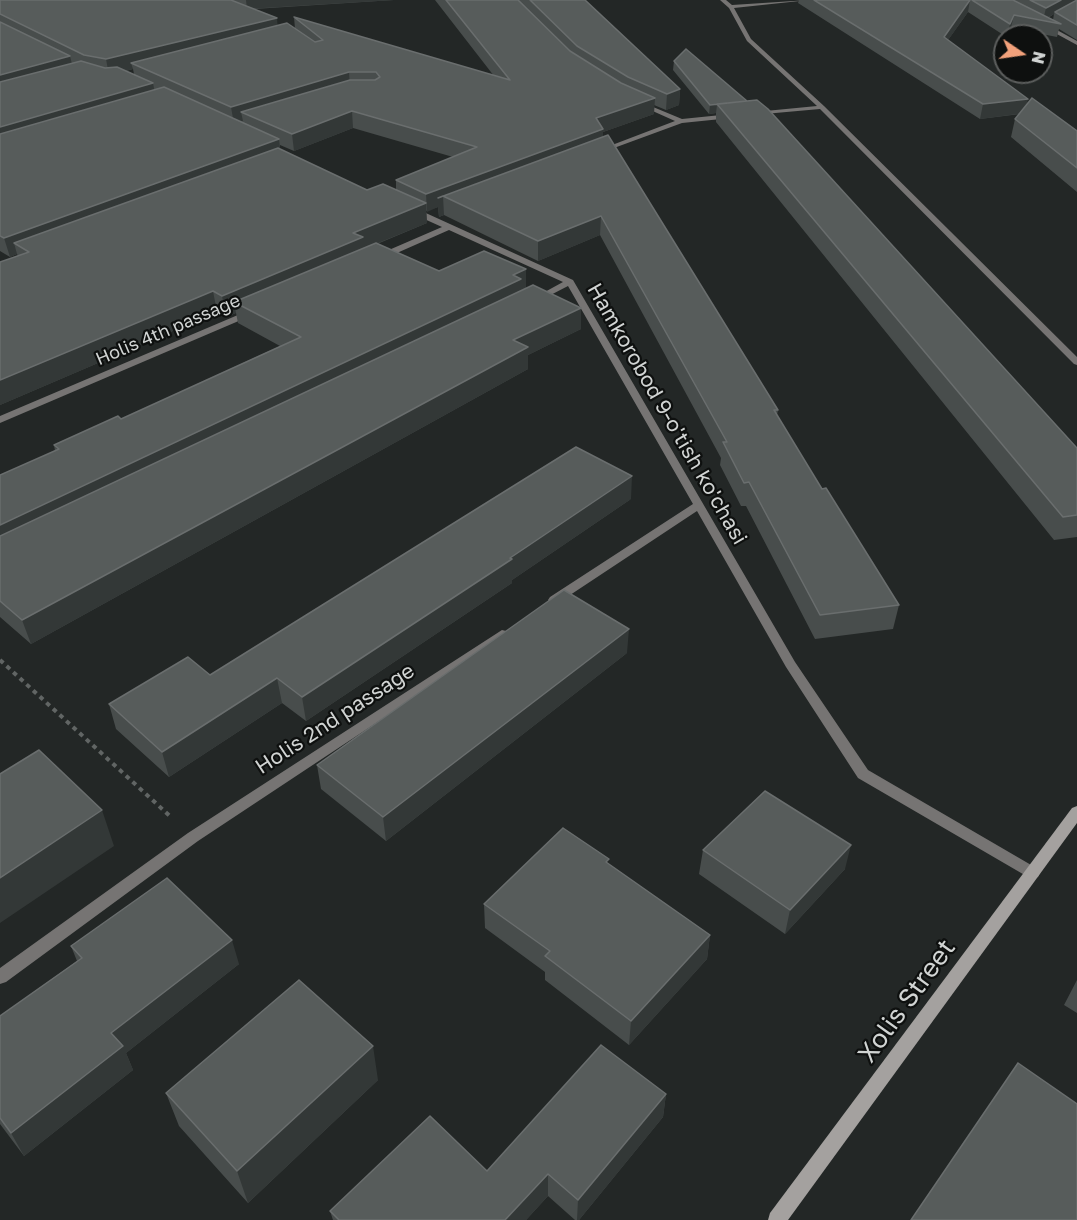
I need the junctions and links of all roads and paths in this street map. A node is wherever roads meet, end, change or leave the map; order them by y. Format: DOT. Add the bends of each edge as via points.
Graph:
graph roads {
  1 [pos="723,0"];
  2 [pos="806,0"];
  3 [pos="731,7"];
  4 [pos="1051,20"];
  5 [pos="1077,43"];
  6 [pos="634,100"];
  7 [pos="822,107"];
  8 [pos="752,114"];
  9 [pos="740,115"];
  10 [pos="681,121"];
  11 [pos="592,154"];
  12 [pos="406,208"];
  13 [pos="437,213"];
  14 [pos="426,217"];
  15 [pos="448,227"];
  16 [pos="372,260"];
  17 [pos="570,282"];
  18 [pos="527,303"];
  19 [pos="262,307"];
  20 [pos="1077,362"];
  21 [pos="0,420"];
  22 [pos="699,505"];
  23 [pos="540,609"];
  24 [pos="510,629"];
  25 [pos="0,660"];
  26 [pos="1077,812"];
  27 [pos="192,837"];
  28 [pos="1033,873"];
  29 [pos="0,977"];
  30 [pos="777,1220"];
  1 -- 3 [label="street"];
  2 -- 3 [label="street"];
  3 -- 7 [label="street" via="749,40"];
  4 -- 5 [label="street" via="1043,25"];
  6 -- 10 [label="street"];
  7 -- 8 [label="street"];
  7 -- 20 [label="street"];
  9 -- 10 [label="street"];
  10 -- 11 [label="street"];
  12 -- 14 [label="street, Hamkorobod 9-o'tish ko'chasi"];
  13 -- 14 [label="street"];
  14 -- 15 [label="street, Hamkorobod 9-o'tish ko'chasi"];
  15 -- 16 [label="street"];
  15 -- 17 [label="street, Hamkorobod 9-o'tish ko'chasi"];
  17 -- 18 [label="street"];
  17 -- 22 [label="street, Hamkorobod 9-o'tish ko'chasi"];
  19 -- 21 [label="street, Holis 4th passage"];
  22 -- 23 [label="street"];
  22 -- 28 [label="street, Hamkorobod 9-o'tish ko'chasi" via="790,664 863,774"];
  24 -- 27 [label="street, Holis 2nd passage"];
  25 -- 27 [label="path"];
  26 -- 28 [label="street, Xolis Street"];
  27 -- 29 [label="street, Holis 2nd passage"];
  28 -- 30 [label="street, Xolis Street"];
}
